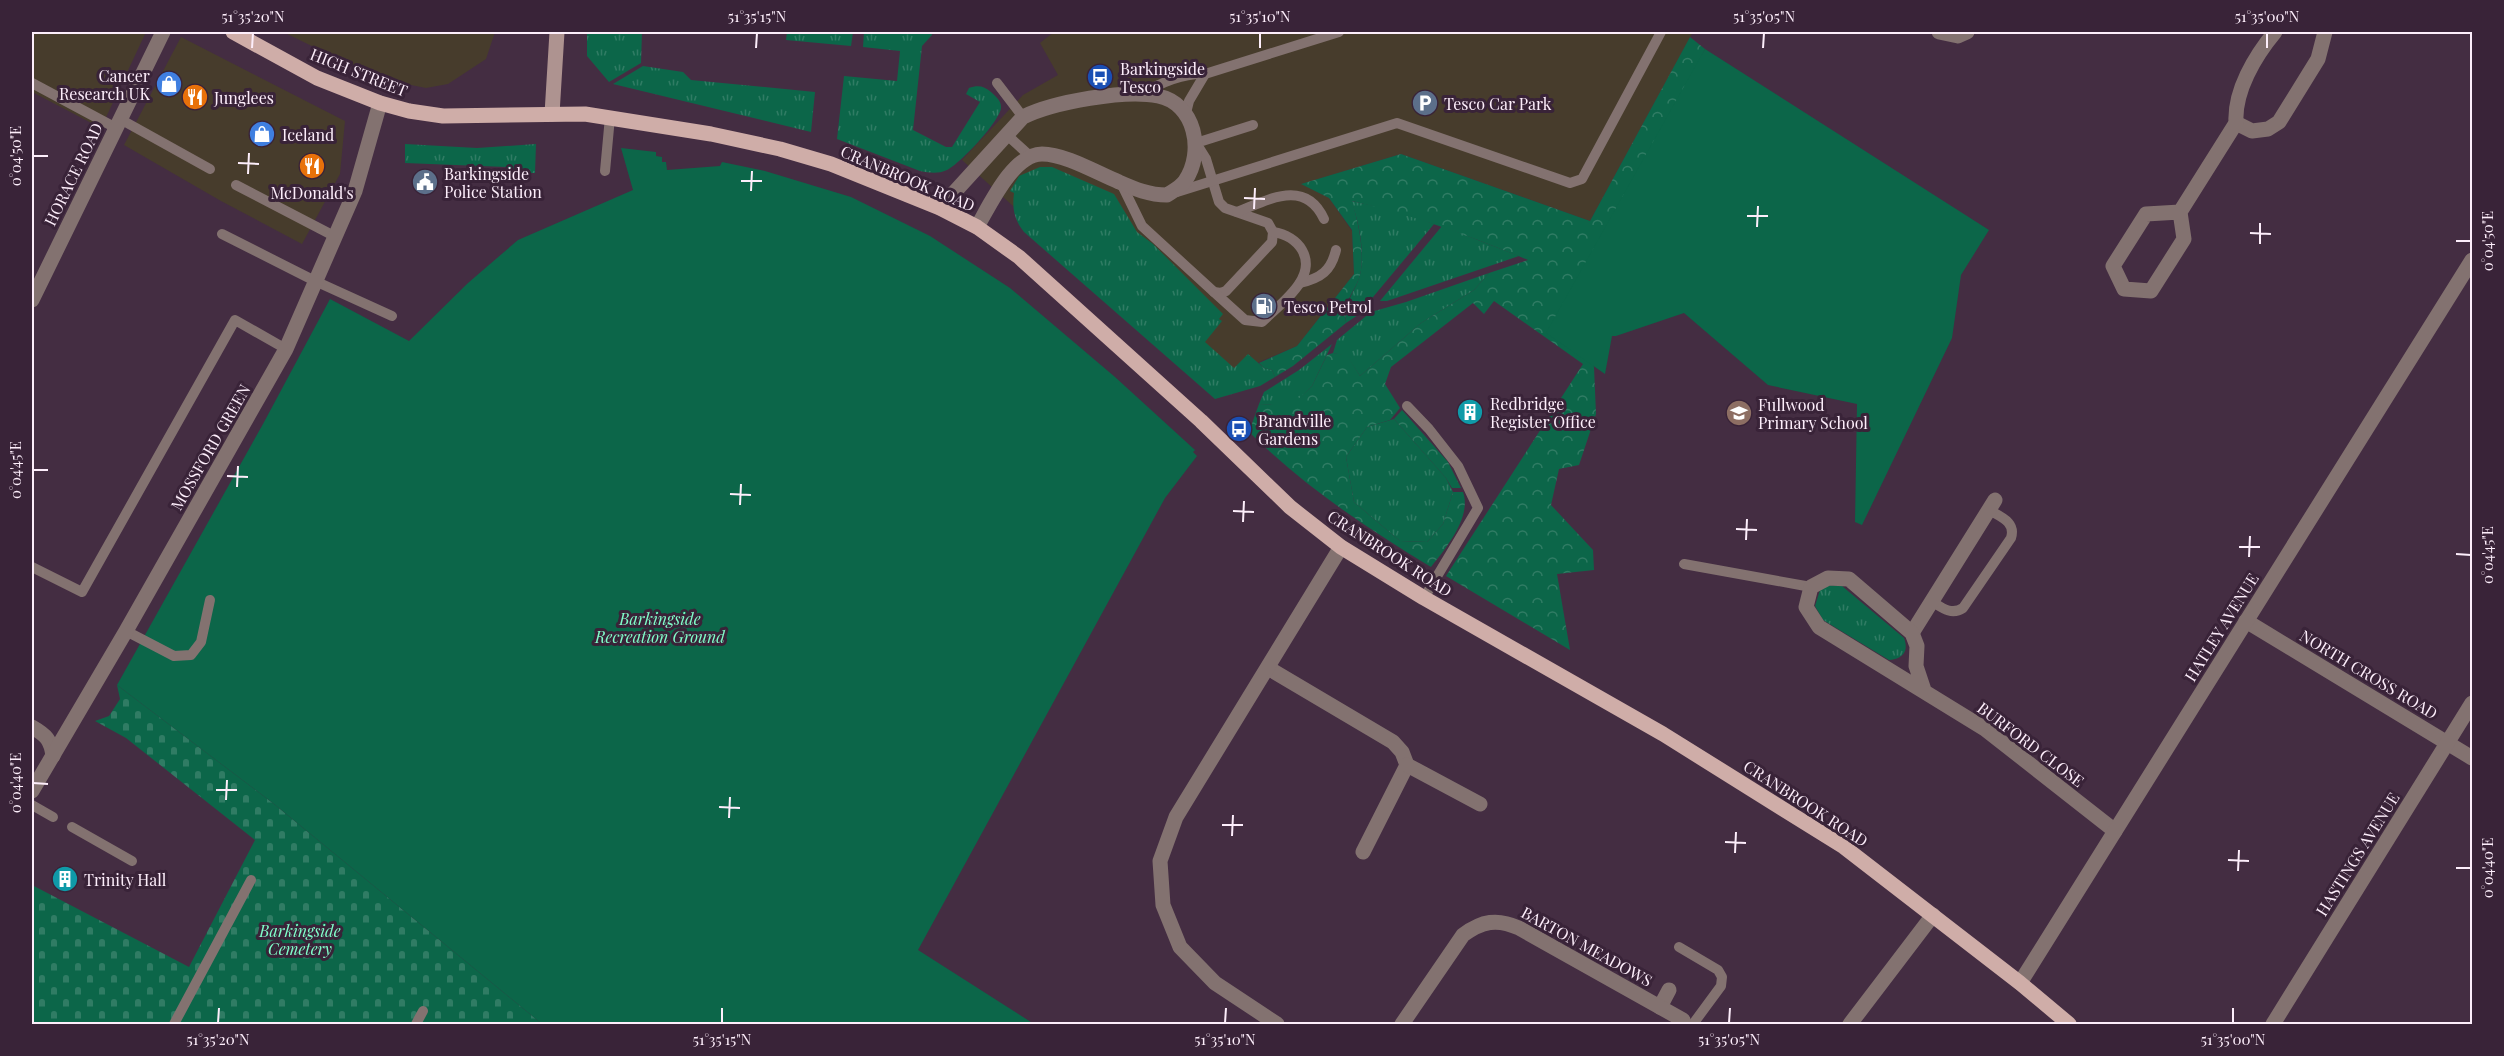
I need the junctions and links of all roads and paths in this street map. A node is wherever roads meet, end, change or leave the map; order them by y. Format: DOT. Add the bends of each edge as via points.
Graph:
graph roads {
  1 [pos="163,32"];
  2 [pos="233,32"];
  3 [pos="557,32"];
  4 [pos="1339,32"];
  5 [pos="1661,32"];
  6 [pos="1939,32"];
  7 [pos="1967,32"];
  8 [pos="2276,32"];
  9 [pos="2325,32"];
  10 [pos="1205,74"];
  11 [pos="32,83"];
  12 [pos="997,83"];
  13 [pos="1142,94"];
  14 [pos="380,103"];
  15 [pos="1186,113"];
  16 [pos="552,114"];
  17 [pos="610,117"];
  18 [pos="1023,117"];
  19 [pos="118,123"];
  20 [pos="2236,123"];
  21 [pos="1253,124"];
  22 [pos="1006,134"];
  23 [pos="1196,143"];
  24 [pos="1030,156"];
  25 [pos="210,169"];
  26 [pos="605,171"];
  27 [pos="1213,181"];
  28 [pos="1121,183"];
  29 [pos="236,185"];
  30 [pos="1167,195"];
  31 [pos="940,208"];
  32 [pos="1237,212"];
  33 [pos="2180,212"];
  34 [pos="1324,219"];
  35 [pos="977,227"];
  36 [pos="1273,232"];
  37 [pos="222,234"];
  38 [pos="336,237"];
  39 [pos="1336,250"];
  40 [pos="2472,260"];
  41 [pos="315,281"];
  42 [pos="1300,283"];
  43 [pos="1214,292"];
  44 [pos="32,300"];
  45 [pos="392,316"];
  46 [pos="286,349"];
  47 [pos="1407,406"];
  48 [pos="1992,505"];
  49 [pos="1341,547"];
  50 [pos="1684,564"];
  51 [pos="32,567"];
  52 [pos="1811,587"];
  53 [pos="1424,598"];
  54 [pos="210,600"];
  55 [pos="1931,601"];
  56 [pos="2246,621"];
  57 [pos="126,631"];
  58 [pos="1912,633"];
  59 [pos="1268,668"];
  60 [pos="1924,690"];
  61 [pos="2472,704"];
  62 [pos="32,727"];
  63 [pos="2448,742"];
  64 [pos="53,756"];
  65 [pos="2472,758"];
  66 [pos="1407,765"];
  67 [pos="32,791"];
  68 [pos="1480,804"];
  69 [pos="32,805"];
  70 [pos="53,817"];
  71 [pos="72,827"];
  72 [pos="2115,831"];
  73 [pos="1363,852"];
  74 [pos="132,861"];
  75 [pos="251,880"];
  76 [pos="1933,915"];
  77 [pos="1679,947"];
  78 [pos="2020,983"];
  79 [pos="1669,990"];
  80 [pos="1660,1007"];
  81 [pos="423,1011"];
  82 [pos="1689,1023"];
  83 [pos="174,1024"];
  84 [pos="416,1024"];
  85 [pos="1277,1024"];
  86 [pos="1402,1024"];
  87 [pos="1850,1024"];
  88 [pos="2069,1024"];
  89 [pos="2273,1024"];
  1 -- 19 [label="street, HORACE ROAD"];
  2 -- 14 [label="main road, HIGH STREET" via="317,78"];
  3 -- 16 [label="street"];
  4 -- 10 [label="lane"];
  5 -- 27 [label="lane" via="1577,182 1570,183 1397,123"];
  6 -- 7 [label="street" via="1958,36"];
  8 -- 20 [label="street" via="2239,94"];
  9 -- 20 [label="street" via="2318,58 2279,122 2268,129 2252,130"];
  10 -- 13 [label="lane" via="1157,85"];
  10 -- 15 [label="lane"];
  11 -- 19 [label="lane"];
  12 -- 18 [label="lane"];
  13 -- 15 [label="street" via="1167,99"];
  13 -- 18 [label="street" via="1061,103"];
  14 -- 16 [label="main road, HIGH STREET" via="442,116"];
  14 -- 38 [label="street, MOSSFORD GREEN" via="355,191"];
  15 -- 23 [label="street"];
  16 -- 17 [label="main road, CRANBROOK ROAD"];
  17 -- 26 [label="lane"];
  17 -- 31 [label="main road, CRANBROOK ROAD" via="780,149 851,171"];
  18 -- 22 [label="street"];
  19 -- 25 [label="lane"];
  19 -- 44 [label="street, HORACE ROAD"];
  20 -- 33 [label="street"];
  21 -- 23 [label="lane"];
  22 -- 24 [label="lane"];
  22 -- 31 [label="street"];
  23 -- 27 [label="lane"];
  23 -- 30 [label="street" via="1194,164 1185,182"];
  24 -- 28 [label="street" via="1058,156"];
  24 -- 35 [label="street" via="1004,180"];
  27 -- 30 [label="lane"];
  27 -- 32 [label="lane" via="1219,201"];
  28 -- 30 [label="street" via="1143,192"];
  28 -- 43 [label="lane" via="1142,226"];
  29 -- 38 [label="lane"];
  31 -- 35 [label="main road, CRANBROOK ROAD"];
  32 -- 34 [label="lane" via="1284,195 1296,195 1308,199"];
  32 -- 36 [label="lane" via="1268,223"];
  33 -- 33 [label="street" via="2184,239 2151,291 2124,289 2113,266 2146,214"];
  35 -- 49 [label="main road, CRANBROOK ROAD" via="1019,257 1290,507"];
  36 -- 42 [label="lane" via="1286,234 1299,243 1306,261"];
  36 -- 43 [label="lane" via="1272,242 1226,291"];
  37 -- 41 [label="lane"];
  38 -- 41 [label="street, MOSSFORD GREEN"];
  39 -- 42 [label="lane" via="1325,274"];
  40 -- 56 [label="street, HATLEY AVENUE"];
  41 -- 45 [label="lane"];
  41 -- 46 [label="street, MOSSFORD GREEN"];
  42 -- 43 [label="lane" via="1262,322 1245,320"];
  46 -- 51 [label="lane" via="235,321 81,592"];
  46 -- 57 [label="street, MOSSFORD GREEN"];
  47 -- 53 [label="lane" via="1458,466 1478,508"];
  48 -- 55 [label="street"];
  48 -- 55 [label="lane" via="2011,524 2011,538 1963,608 1949,612"];
  49 -- 53 [label="main road, CRANBROOK ROAD"];
  49 -- 59 [label="street"];
  50 -- 52 [label="lane"];
  52 -- 58 [label="street" via="1828,578 1849,579"];
  52 -- 60 [label="street, BURFORD CLOSE" via="1806,607 1819,627"];
  53 -- 76 [label="main road, CRANBROOK ROAD" via="1663,734 1826,835"];
  54 -- 57 [label="lane" via="204,635 191,655 174,656"];
  55 -- 58 [label="street"];
  56 -- 63 [label="street, NORTH CROSS ROAD"];
  56 -- 72 [label="street, HATLEY AVENUE"];
  57 -- 64 [label="street, MOSSFORD GREEN"];
  58 -- 60 [label="street"];
  59 -- 66 [label="street" via="1393,742"];
  59 -- 85 [label="street" via="1176,817 1160,861 1162,905 1180,946 1215,983"];
  60 -- 72 [label="street, BURFORD CLOSE" via="1985,729"];
  61 -- 63 [label="street, HASTINGS AVENUE"];
  62 -- 64 [label="street" via="51,741"];
  63 -- 65 [label="street, NORTH CROSS ROAD"];
  63 -- 89 [label="street, HASTINGS AVENUE"];
  64 -- 67 [label="street, MOSSFORD GREEN"];
  66 -- 68 [label="street"];
  66 -- 73 [label="street"];
  69 -- 70 [label="lane"];
  71 -- 74 [label="lane"];
  72 -- 78 [label="street, HATLEY AVENUE"];
  75 -- 83 [label="lane"];
  76 -- 78 [label="main road, CRANBROOK ROAD"];
  76 -- 87 [label="street"];
  77 -- 82 [label="lane" via="1722,976 1721,986"];
  78 -- 88 [label="main road, CRANBROOK ROAD"];
  79 -- 80 [label="street, BARTON MEADOWS"];
  80 -- 82 [label="street, BARTON MEADOWS"];
  80 -- 86 [label="street, BARTON MEADOWS" via="1519,928 1492,921 1476,925 1463,935"];
  81 -- 84 [label="lane"];
}
